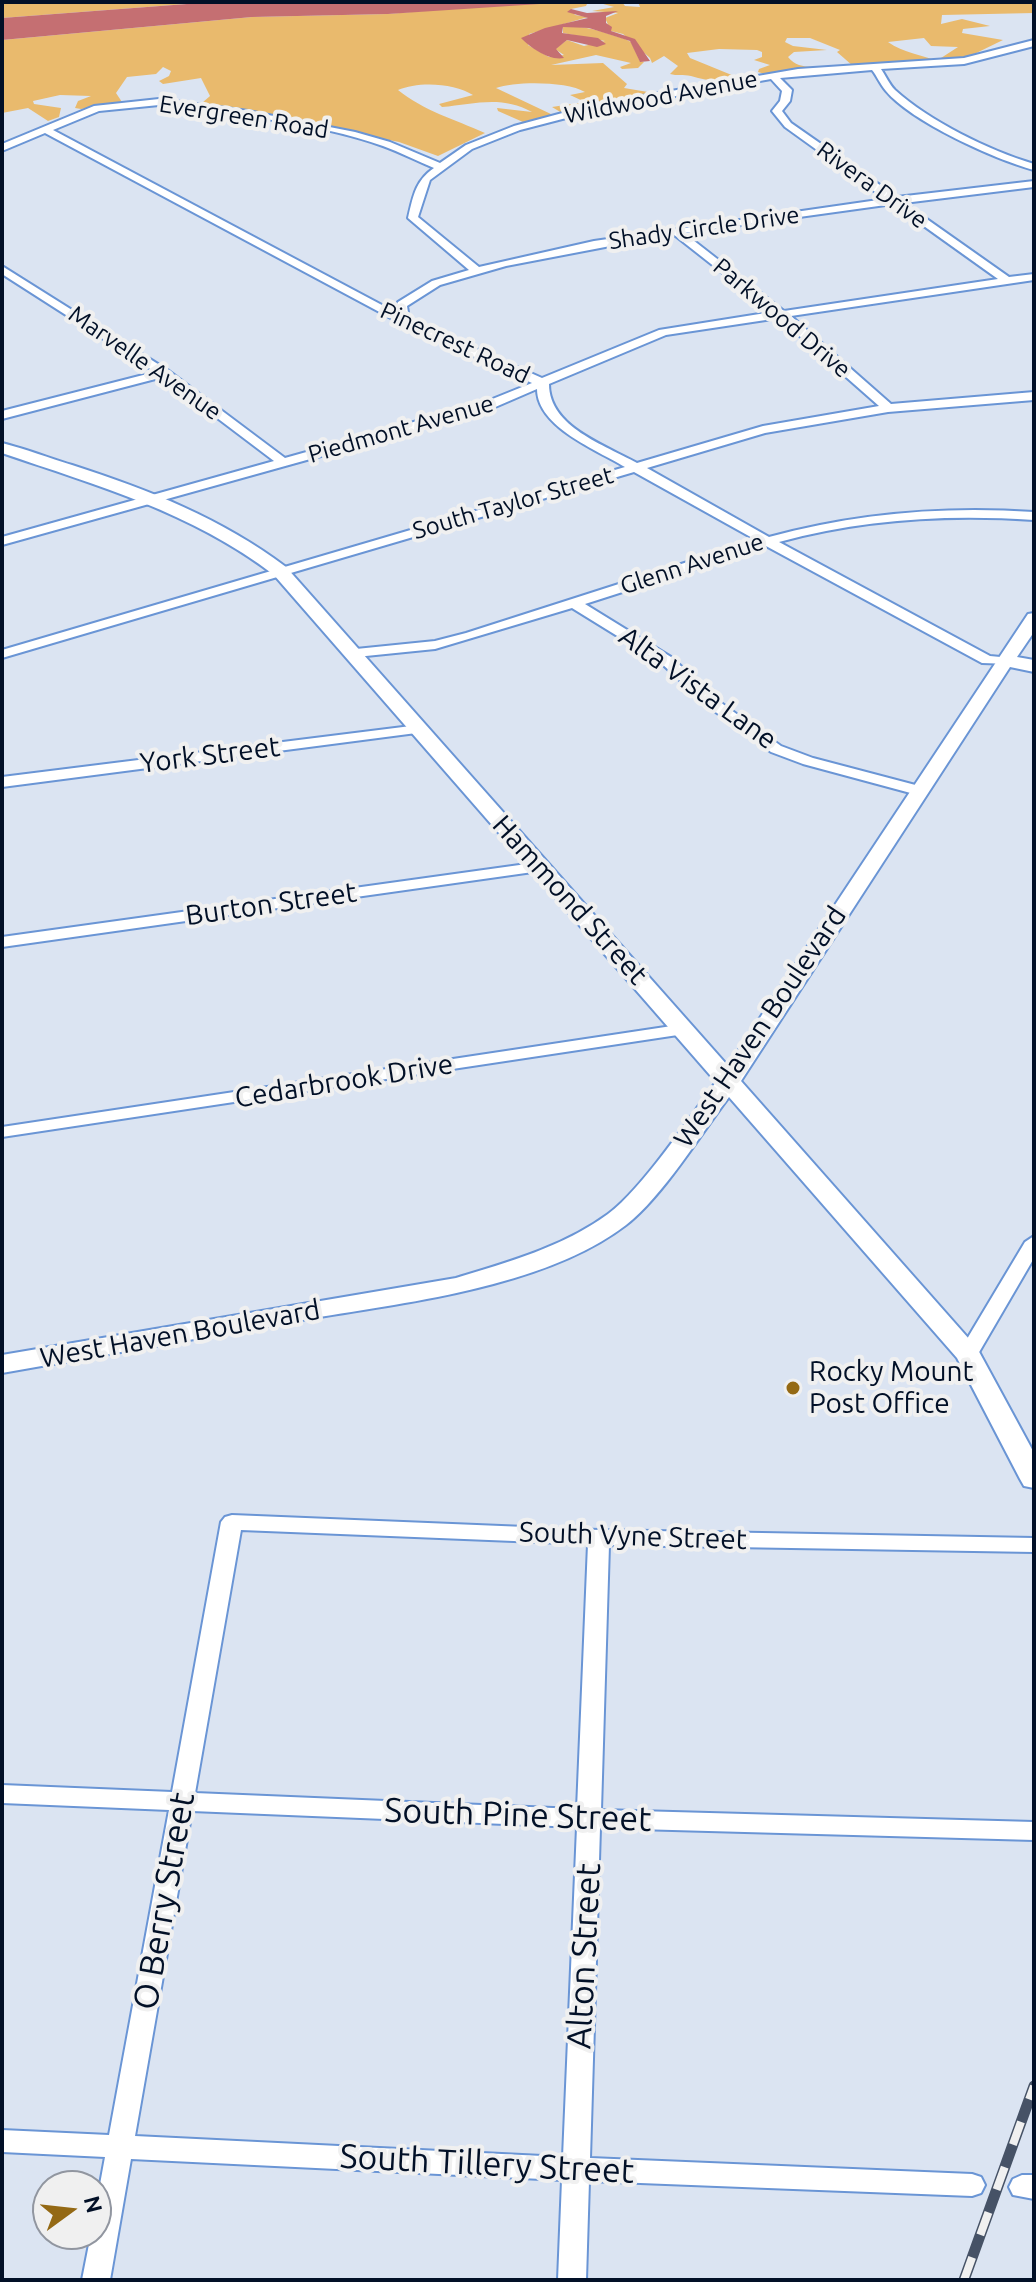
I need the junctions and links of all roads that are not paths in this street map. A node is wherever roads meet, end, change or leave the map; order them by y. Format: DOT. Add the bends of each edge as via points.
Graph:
graph roads {
  1 [pos="1034,43"];
  2 [pos="874,67"];
  3 [pos="773,76"];
  4 [pos="48,131"];
  5 [pos="2,148"];
  6 [pos="440,167"];
  7 [pos="1034,167"];
  8 [pos="1034,184"];
  9 [pos="895,203"];
  10 [pos="675,231"];
  11 [pos="2,269"];
  12 [pos="477,271"];
  13 [pos="1034,277"];
  14 [pos="1006,280"];
  15 [pos="781,314"];
  16 [pos="404,321"];
  17 [pos="165,373"];
  18 [pos="543,383"];
  19 [pos="1034,396"];
  20 [pos="888,408"];
  21 [pos="2,415"];
  22 [pos="2,448"];
  23 [pos="284,463"];
  24 [pos="634,468"];
  25 [pos="152,499"];
  26 [pos="1034,516"];
  27 [pos="765,540"];
  28 [pos="2,541"];
  29 [pos="280,571"];
  30 [pos="574,603"];
  31 [pos="1034,618"];
  32 [pos="356,653"];
  33 [pos="2,654"];
  34 [pos="1006,661"];
  35 [pos="1034,666"];
  36 [pos="419,729"];
  37 [pos="2,782"];
  38 [pos="918,790"];
  39 [pos="541,867"];
  40 [pos="2,942"];
  41 [pos="685,1029"];
  42 [pos="728,1083"];
  43 [pos="2,1132"];
  44 [pos="1034,1242"];
  45 [pos="968,1354"];
  46 [pos="2,1364"];
  47 [pos="1034,1479"];
  48 [pos="232,1522"];
  49 [pos="599,1537"];
  50 [pos="1034,1545"];
  51 [pos="2,1794"];
  52 [pos="182,1802"];
  53 [pos="591,1819"];
  54 [pos="1034,1831"];
  55 [pos="2,2141"];
  56 [pos="120,2146"];
  57 [pos="574,2169"];
  58 [pos="972,2185"];
  59 [pos="96,2280"];
  60 [pos="572,2280"];
  1 -- 2 [label="street, Wildwood Avenue" via="964,61"];
  2 -- 3 [label="street, Wildwood Avenue"];
  2 -- 7 [label="street" via="906,102 988,150"];
  3 -- 6 [label="street, Wildwood Avenue" via="574,112 491,136"];
  3 -- 9 [label="street, Rivera Drive" via="787,90 778,116"];
  4 -- 5 [label="street, Evergreen Road"];
  4 -- 6 [label="street, Evergreen Road" via="113,104 186,104 355,135"];
  4 -- 16 [label="street, Pinecrest Road"];
  6 -- 12 [label="street, Wildwood Avenue" via="420,188 413,218"];
  8 -- 9 [label="street, Shady Circle Drive"];
  9 -- 10 [label="street, Shady Circle Drive"];
  9 -- 14 [label="street, Rivera Drive"];
  10 -- 12 [label="street, Shady Circle Drive" via="570,247"];
  10 -- 15 [label="street, Parkwood Drive"];
  11 -- 17 [label="street, Marvelle Avenue"];
  12 -- 16 [label="street, Shady Circle Drive" via="412,295 400,311"];
  13 -- 14 [label="street, Piedmont Avenue"];
  14 -- 15 [label="street, Piedmont Avenue"];
  15 -- 18 [label="street, Piedmont Avenue" via="663,332"];
  15 -- 20 [label="street, Parkwood Drive"];
  16 -- 18 [label="street, Pinecrest Road"];
  17 -- 21 [label="street"];
  17 -- 23 [label="street, Marvelle Avenue"];
  18 -- 23 [label="street, Piedmont Avenue" via="454,415"];
  18 -- 24 [label="street, Pinecrest Road" via="543,399 562,426"];
  19 -- 20 [label="street, South Taylor Street"];
  20 -- 24 [label="street, South Taylor Street" via="763,430"];
  22 -- 25 [label="street, Hammond Street"];
  23 -- 25 [label="street, Piedmont Avenue"];
  24 -- 27 [label="street, Pinecrest Road"];
  24 -- 29 [label="street, South Taylor Street"];
  25 -- 28 [label="street, Piedmont Avenue"];
  25 -- 29 [label="street, Hammond Street" via="229,533"];
  26 -- 27 [label="street, Glenn Avenue" via="892,514"];
  27 -- 30 [label="street, Glenn Avenue"];
  27 -- 34 [label="street, Pinecrest Road" via="987,660"];
  29 -- 32 [label="street, Hammond Street"];
  29 -- 33 [label="street, South Taylor Street"];
  30 -- 32 [label="street, Glenn Avenue" via="435,645"];
  30 -- 38 [label="street, Alta Vista Lane" via="666,660 732,719 776,749"];
  31 -- 34 [label="street, West Haven Boulevard"];
  32 -- 36 [label="street, Hammond Street"];
  34 -- 35 [label="street"];
  34 -- 38 [label="street, West Haven Boulevard"];
  36 -- 37 [label="street, York Street"];
  36 -- 39 [label="street, Hammond Street"];
  38 -- 42 [label="street, West Haven Boulevard"];
  39 -- 40 [label="street, Burton Street"];
  39 -- 41 [label="street, Hammond Street"];
  41 -- 42 [label="street, Hammond Street"];
  41 -- 43 [label="street, Cedarbrook Drive"];
  42 -- 45 [label="street, Hammond Street"];
  42 -- 46 [label="street, West Haven Boulevard" via="619,1218 531,1263 443,1288"];
  44 -- 45 [label="street"];
  45 -- 47 [label="street, Hammond Street"];
  48 -- 49 [label="street, South Vyne Street"];
  48 -- 52 [label="street, O Berry Street"];
  49 -- 50 [label="street, South Vyne Street"];
  49 -- 53 [label="street, Alton Street"];
  51 -- 52 [label="street, South Pine Street"];
  52 -- 53 [label="street, South Pine Street"];
  52 -- 56 [label="street, O Berry Street"];
  53 -- 54 [label="street, South Pine Street"];
  53 -- 57 [label="street, Alton Street"];
  55 -- 56 [label="street, South Tillery Street"];
  56 -- 57 [label="street, South Tillery Street"];
  56 -- 59 [label="street, O Berry Street"];
  57 -- 58 [label="street, South Tillery Street"];
  57 -- 60 [label="street, Alton Street"];
}
